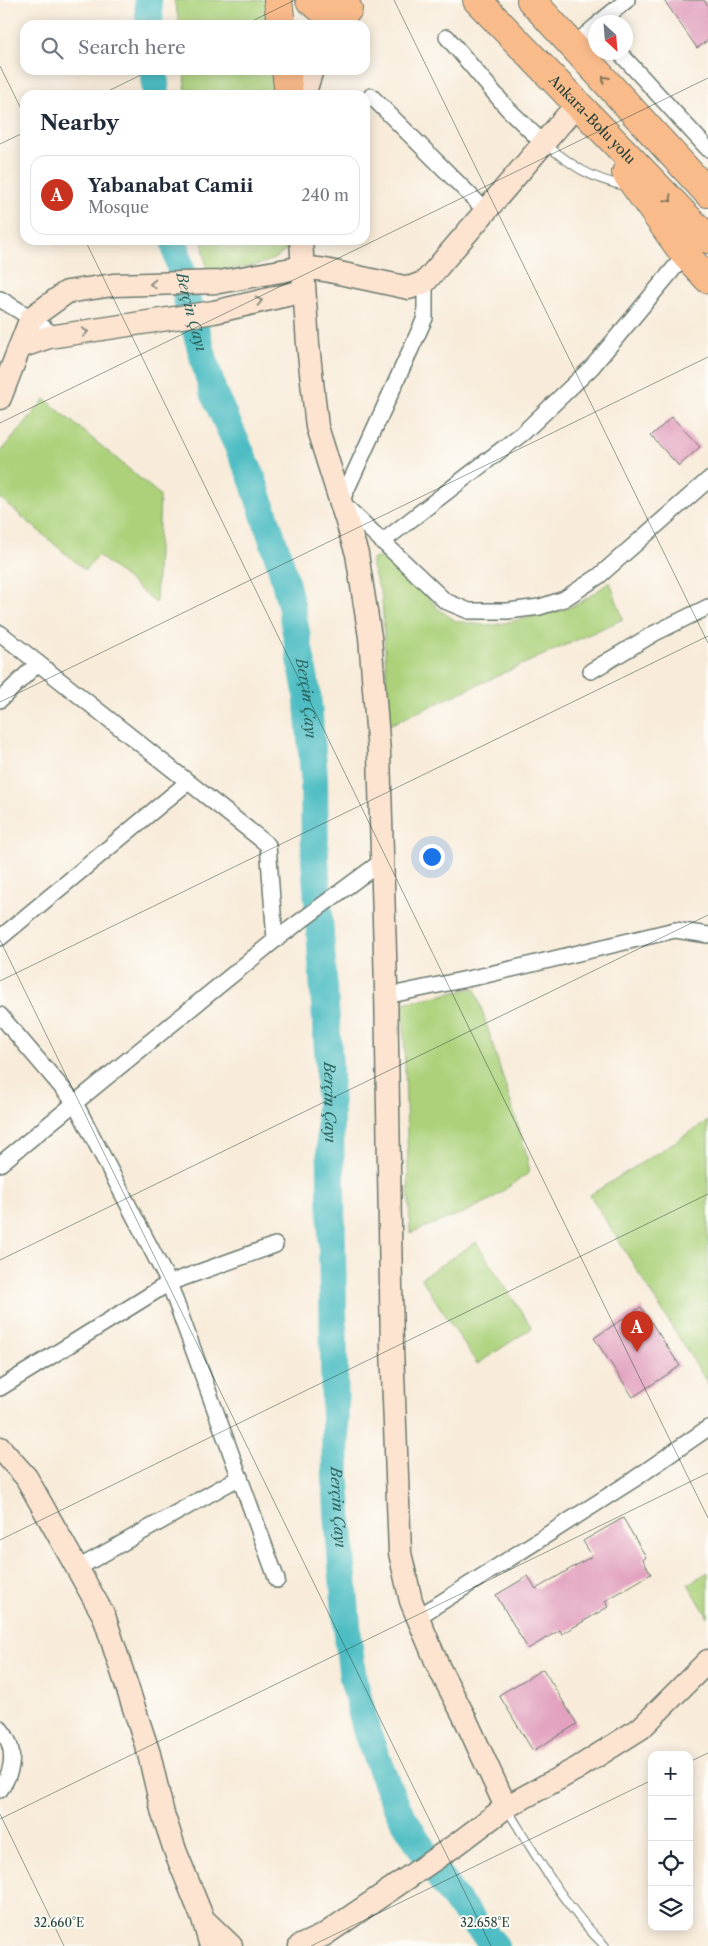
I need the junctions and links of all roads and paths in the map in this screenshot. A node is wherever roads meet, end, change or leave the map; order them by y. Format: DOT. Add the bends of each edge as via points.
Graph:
graph roads {
  1 [pos="278,0"];
  2 [pos="310,0"];
  3 [pos="454,0"];
  4 [pos="477,0"];
  5 [pos="531,0"];
  6 [pos="553,0"];
  7 [pos="627,0"];
  8 [pos="348,11"];
  9 [pos="609,15"];
  10 [pos="280,20"];
  11 [pos="588,32"];
  12 [pos="447,37"];
  13 [pos="572,43"];
  14 [pos="522,45"];
  15 [pos="626,60"];
  16 [pos="287,75"];
  17 [pos="310,75"];
  18 [pos="288,90"];
  19 [pos="306,90"];
  20 [pos="371,96"];
  21 [pos="625,101"];
  22 [pos="578,103"];
  23 [pos="599,126"];
  24 [pos="544,144"];
  25 [pos="708,149"];
  26 [pos="708,173"];
  27 [pos="636,189"];
  28 [pos="708,193"];
  29 [pos="486,211"];
  30 [pos="708,239"];
  31 [pos="301,245"];
  32 [pos="685,255"];
  33 [pos="303,267"];
  34 [pos="708,279"];
  35 [pos="425,282"];
  36 [pos="304,291"];
  37 [pos="0,299"];
  38 [pos="32,318"];
  39 [pos="55,336"];
  40 [pos="20,347"];
  41 [pos="0,398"];
  42 [pos="708,480"];
  43 [pos="341,502"];
  44 [pos="382,542"];
  45 [pos="708,607"];
  46 [pos="0,633"];
  47 [pos="38,663"];
  48 [pos="591,671"];
  49 [pos="0,700"];
  50 [pos="188,782"];
  51 [pos="378,864"];
  52 [pos="708,936"];
  53 [pos="279,937"];
  54 [pos="0,938"];
  55 [pos="386,996"];
  56 [pos="0,1015"];
  57 [pos="75,1103"];
  58 [pos="0,1164"];
  59 [pos="275,1245"];
  60 [pos="169,1283"];
  61 [pos="0,1388"];
  62 [pos="708,1428"];
  63 [pos="0,1448"];
  64 [pos="240,1477"];
  65 [pos="78,1568"];
  66 [pos="277,1580"];
  67 [pos="418,1617"];
  68 [pos="708,1661"];
  69 [pos="0,1728"];
  70 [pos="0,1790"];
  71 [pos="506,1807"];
  72 [pos="203,1920"];
  73 [pos="321,1940"];
  74 [pos="210,1946"];
  75 [pos="230,1946"];
  76 [pos="300,1946"];
  77 [pos="605,1946"];
  1 -- 10 [label="highway"];
  2 -- 8 [label="highway" via="325,12"];
  3 -- 14 [label="highway"];
  4 -- 14 [label="highway, Ankara-Bolu yolu"];
  5 -- 13 [label="highway"];
  6 -- 13 [label="highway"];
  7 -- 9 [label="street"];
  11 -- 13 [label="street"];
  12 -- 24 [label="street" via="507,108"];
  21 -- 13 [label="highway, one-way"];
  14 -- 22 [label="highway, Ankara-Bolu yolu"];
  15 -- 25 [label="street"];
  16 -- 18 [label="highway"];
  17 -- 19 [label="street"];
  20 -- 29 [label="street"];
  21 -- 26 [label="highway"];
  21 -- 28 [label="highway"];
  22 -- 23 [label="highway, Ankara-Bolu yolu"];
  22 -- 24 [label="street"];
  23 -- 27 [label="highway"];
  23 -- 30 [label="highway, Ankara-Bolu yolu, one-way"];
  24 -- 27 [label="lane" via="578,169 603,181"];
  24 -- 29 [label="street"];
  27 -- 32 [label="highway"];
  29 -- 35 [label="street"];
  31 -- 33 [label="street"];
  32 -- 34 [label="highway"];
  32 -- 44 [label="street" via="585,374 523,433"];
  33 -- 35 [label="street" via="409,288"];
  33 -- 36 [label="street"];
  33 -- 38 [label="street, one-way" via="219,282 113,285 67,292"];
  35 -- 43 [label="street" via="425,318"];
  39 -- 36 [label="street, one-way" via="214,312"];
  36 -- 43 [label="street" via="317,427"];
  37 -- 38 [label="street"];
  38 -- 39 [label="street"];
  38 -- 40 [label="street"];
  39 -- 40 [label="street"];
  40 -- 41 [label="street"];
  42 -- 44 [label="street" via="599,576 564,599 540,607 469,611 445,601"];
  43 -- 44 [label="street"];
  43 -- 51 [label="street" via="356,554 370,637 379,753"];
  45 -- 48 [label="street" via="655,633"];
  46 -- 47 [label="street"];
  47 -- 49 [label="street"];
  47 -- 50 [label="street"];
  50 -- 53 [label="street" via="268,845"];
  50 -- 54 [label="street"];
  51 -- 53 [label="street"];
  51 -- 55 [label="street"];
  52 -- 55 [label="street" via="675,930"];
  53 -- 57 [label="street"];
  55 -- 67 [label="street" via="392,1338 400,1553"];
  56 -- 57 [label="street"];
  57 -- 58 [label="street"];
  57 -- 60 [label="street"];
  59 -- 60 [label="street"];
  60 -- 61 [label="street"];
  60 -- 64 [label="street"];
  62 -- 67 [label="street" via="625,1486"];
  63 -- 65 [label="street" via="26,1477"];
  64 -- 65 [label="street"];
  64 -- 66 [label="street"];
  65 -- 72 [label="street" via="104,1616 149,1754 176,1854"];
  67 -- 71 [label="street"];
  68 -- 71 [label="street" via="642,1728"];
  69 -- 70 [label="street" via="12,1755 10,1773"];
  71 -- 73 [label="street"];
  71 -- 77 [label="lane" via="550,1879"];
  72 -- 74 [label="street"];
  72 -- 75 [label="street"];
  73 -- 76 [label="street"];
}
